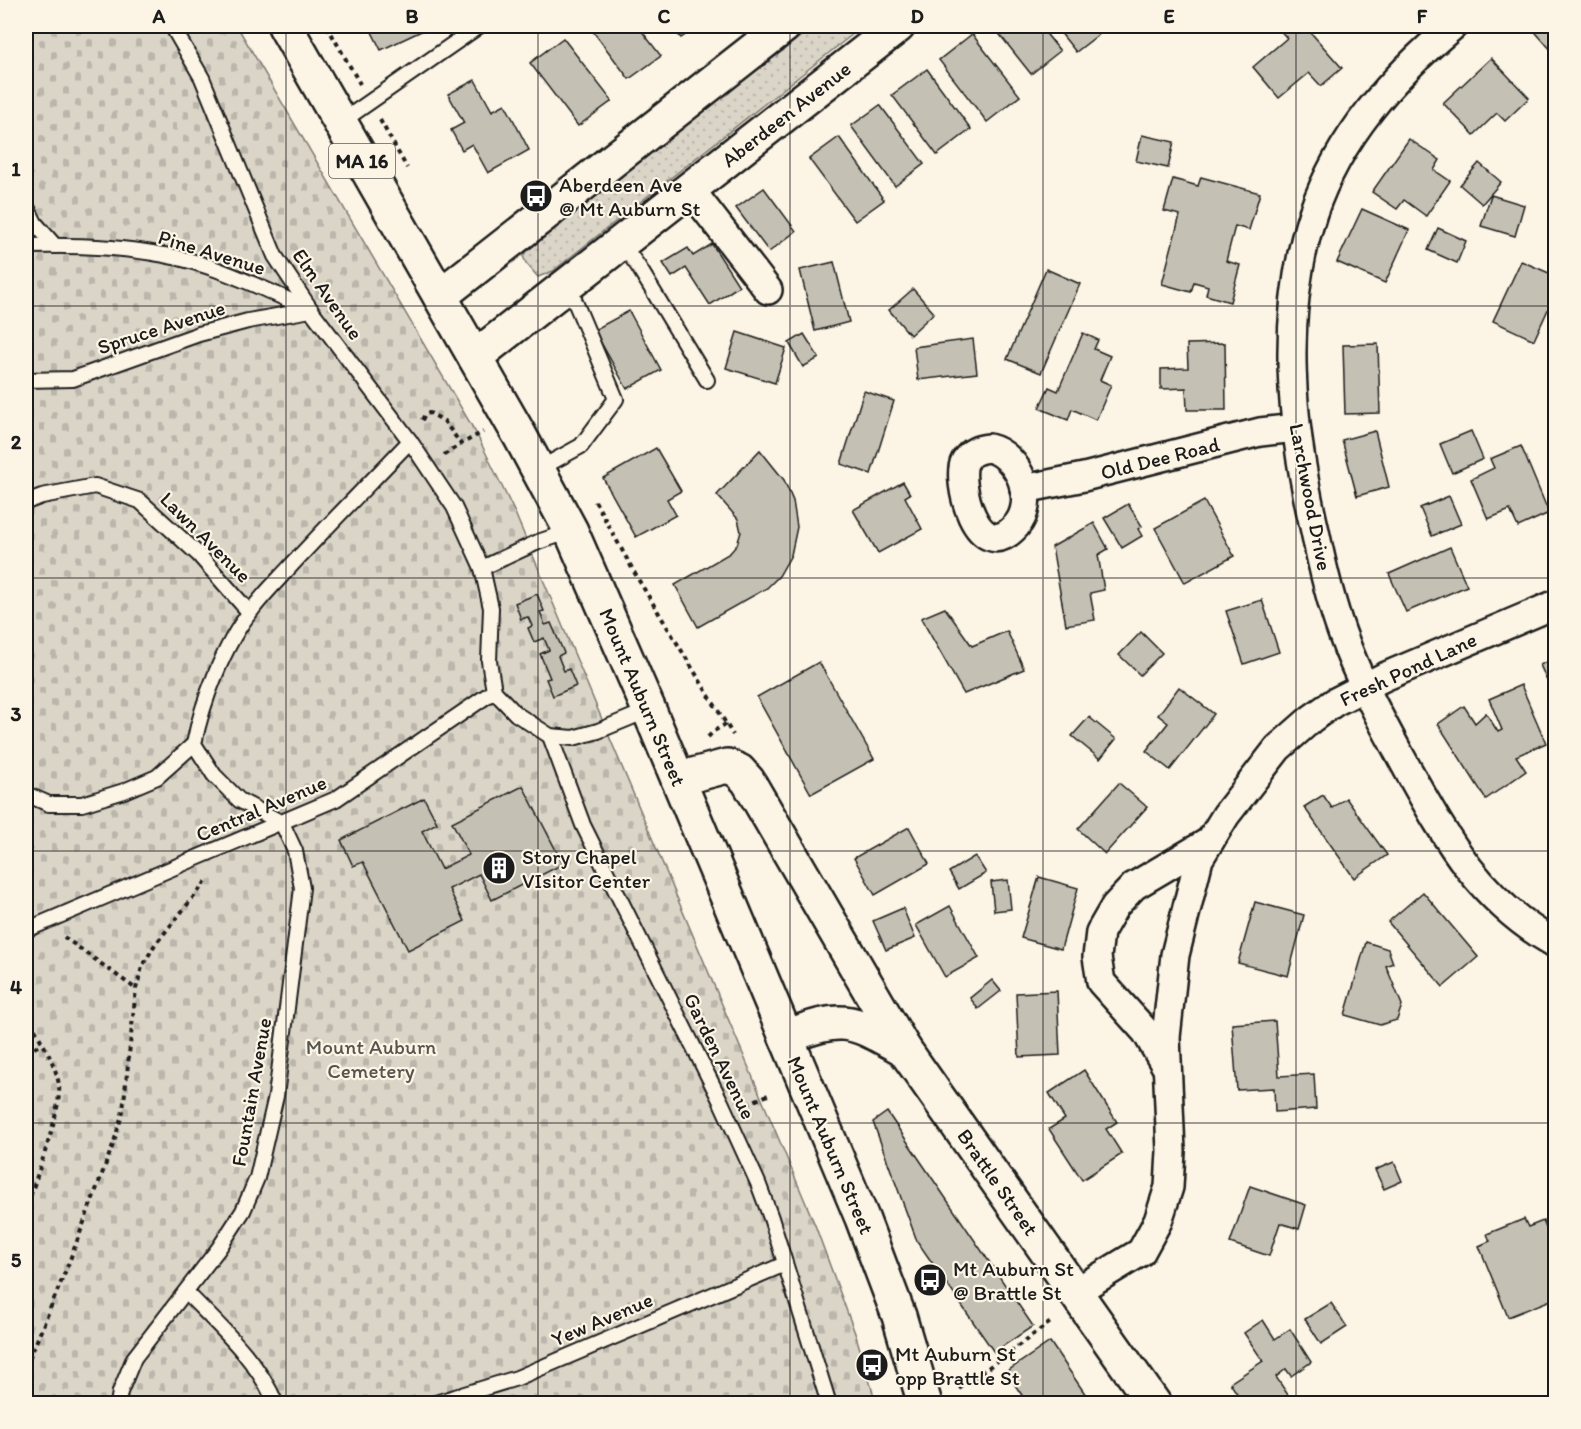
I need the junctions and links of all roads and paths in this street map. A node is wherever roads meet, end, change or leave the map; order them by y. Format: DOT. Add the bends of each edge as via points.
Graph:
graph roads {
  1 [pos="172,26"];
  2 [pos="285,26"];
  3 [pos="479,26"];
  4 [pos="783,26"];
  5 [pos="898,26"];
  6 [pos="1453,26"];
  7 [pos="341,122"];
  8 [pos="690,189"];
  9 [pos="26,205"];
  10 [pos="621,243"];
  11 [pos="26,246"];
  12 [pos="55,246"];
  13 [pos="568,285"];
  14 [pos="768,290"];
  15 [pos="440,296"];
  16 [pos="310,310"];
  17 [pos="475,357"];
  18 [pos="26,380"];
  19 [pos="706,380"];
  20 [pos="425,425"];
  21 [pos="1296,428"];
  22 [pos="483,431"];
  23 [pos="410,441"];
  24 [pos="460,444"];
  25 [pos="438,447"];
  26 [pos="444,454"];
  27 [pos="426,466"];
  28 [pos="539,469"];
  29 [pos="1024,489"];
  30 [pos="593,499"];
  31 [pos="26,502"];
  32 [pos="571,531"];
  33 [pos="482,568"];
  34 [pos="1556,604"];
  35 [pos="249,612"];
  36 [pos="1365,686"];
  37 [pos="495,691"];
  38 [pos="649,710"];
  39 [pos="726,724"];
  40 [pos="550,736"];
  41 [pos="194,744"];
  42 [pos="678,779"];
  43 [pos="26,794"];
  44 [pos="282,823"];
  45 [pos="238,841"];
  46 [pos="1210,841"];
  47 [pos="44,922"];
  48 [pos="26,930"];
  49 [pos="1556,944"];
  50 [pos="136,989"];
  51 [pos="26,1014"];
  52 [pos="786,1036"];
  53 [pos="42,1044"];
  54 [pos="904,1049"];
  55 [pos="26,1053"];
  56 [pos="1167,1069"];
  57 [pos="26,1210"];
  58 [pos="785,1264"];
  59 [pos="186,1292"];
  60 [pos="1075,1292"];
  61 [pos="1052,1321"];
  62 [pos="26,1367"];
  63 [pos="959,1389"];
  64 [pos="118,1404"];
  65 [pos="276,1404"];
  66 [pos="432,1404"];
  67 [pos="830,1404"];
  68 [pos="925,1404"];
  69 [pos="1154,1404"];
  1 -- 16 [label="lane, Elm Avenue" via="202,78 275,256"];
  2 -- 7 [label="main road, Mount Auburn Street / MA 16"];
  3 -- 7 [label="lane"];
  4 -- 15 [label="main road"];
  5 -- 8 [label="main road, Aberdeen Avenue"];
  6 -- 21 [label="street, Larchwood Drive" via="1367,111 1319,197 1302,260 1293,324"];
  7 -- 15 [label="main road, Mount Auburn Street / MA 16"];
  8 -- 10 [label="main road, Aberdeen Avenue"];
  8 -- 14 [label="street"];
  9 -- 12 [label="lane" via="35,223"];
  10 -- 13 [label="main road, Aberdeen Avenue"];
  10 -- 19 [label="lane"];
  11 -- 12 [label="lane, Pine Avenue"];
  12 -- 16 [label="lane, Pine Avenue" via="165,255 231,275"];
  13 -- 17 [label="main road, Aberdeen Avenue"];
  13 -- 28 [label="lane" via="616,399 581,446"];
  15 -- 17 [label="main road, Mount Auburn Street / MA 16"];
  16 -- 18 [label="lane, Spruce Avenue" via="199,334 73,379"];
  16 -- 23 [label="lane, Elm Avenue"];
  17 -- 28 [label="main road, Mount Auburn Street"];
  20 -- 24 [label="path" via="422,419 430,413 444,421"];
  21 -- 29 [label="street, Old Dee Road" via="1253,434"];
  21 -- 36 [label="street, Larchwood Drive" via="1327,583 1342,633"];
  22 -- 24 [label="path"];
  23 -- 27 [label="lane, Elm Avenue"];
  23 -- 35 [label="lane, Lawn Avenue"];
  24 -- 26 [label="path"];
  25 -- 26 [label="path"];
  26 -- 27 [label="path"];
  27 -- 33 [label="lane, Elm Avenue" via="454,507"];
  28 -- 32 [label="main road, Mount Auburn Street"];
  30 -- 39 [label="path, Mount Auburn Street"];
  31 -- 35 [label="lane, Lawn Avenue" via="95,486 140,501 198,554"];
  32 -- 33 [label="lane"];
  32 -- 38 [label="main road, Mount Auburn Street"];
  33 -- 37 [label="lane, Elm Avenue" via="491,609 489,661"];
  34 -- 36 [label="street, Fresh Pond Lane"];
  35 -- 41 [label="lane, Lawn Avenue" via="213,682"];
  36 -- 46 [label="street, Fresh Pond Lane" via="1311,719 1278,748"];
  36 -- 49 [label="street, Larchwood Drive" via="1456,854 1510,912"];
  37 -- 40 [label="lane" via="516,714"];
  37 -- 44 [label="lane, Central Avenue" via="336,799"];
  38 -- 40 [label="lane" via="573,738"];
  38 -- 42 [label="main road, Mount Auburn Street"];
  40 -- 58 [label="lane, Garden Avenue" via="583,825 758,1183"];
  41 -- 43 [label="lane" via="157,777 82,804 50,804"];
  41 -- 44 [label="lane" via="214,775 239,800"];
  42 -- 52 [label="main road, Mount Auburn Street"];
  42 -- 54 [label="main road, Brattle Street" via="727,766 743,775"];
  44 -- 45 [label="lane, Central Avenue"];
  44 -- 59 [label="lane, Fountain Avenue" via="295,850 302,888 276,1096 257,1178 243,1211"];
  45 -- 47 [label="lane, Central Avenue"];
  45 -- 50 [label="path" via="154,946"];
  46 -- 56 [label="street, Fresh Pond Lane" via="1199,859 1175,955 1166,1037"];
  46 -- 56 [label="street, Fresh Pond Lane" via="1134,886 1115,906 1100,932 1097,957 1101,982 1146,1032"];
  47 -- 48 [label="lane, Central Avenue"];
  47 -- 50 [label="path"];
  50 -- 62 [label="path" via="123,1111 114,1142"];
  51 -- 53 [label="path"];
  52 -- 54 [label="main road, Brattle Street" via="823,1023 846,1022"];
  52 -- 68 [label="main road, Mount Auburn Street" via="882,1267"];
  53 -- 55 [label="path"];
  53 -- 57 [label="path" via="59,1087 58,1106"];
  54 -- 60 [label="main road, Brattle Street"];
  56 -- 60 [label="street, Fresh Pond Lane" via="1169,1187 1158,1221 1141,1252"];
  58 -- 66 [label="lane, Yew Avenue" via="517,1378"];
  58 -- 67 [label="lane, Garden Avenue"];
  59 -- 64 [label="lane, Fountain Avenue" via="134,1358"];
  59 -- 65 [label="lane" via="241,1348"];
  60 -- 69 [label="main road, Brattle Street"];
  61 -- 63 [label="path"];
}
